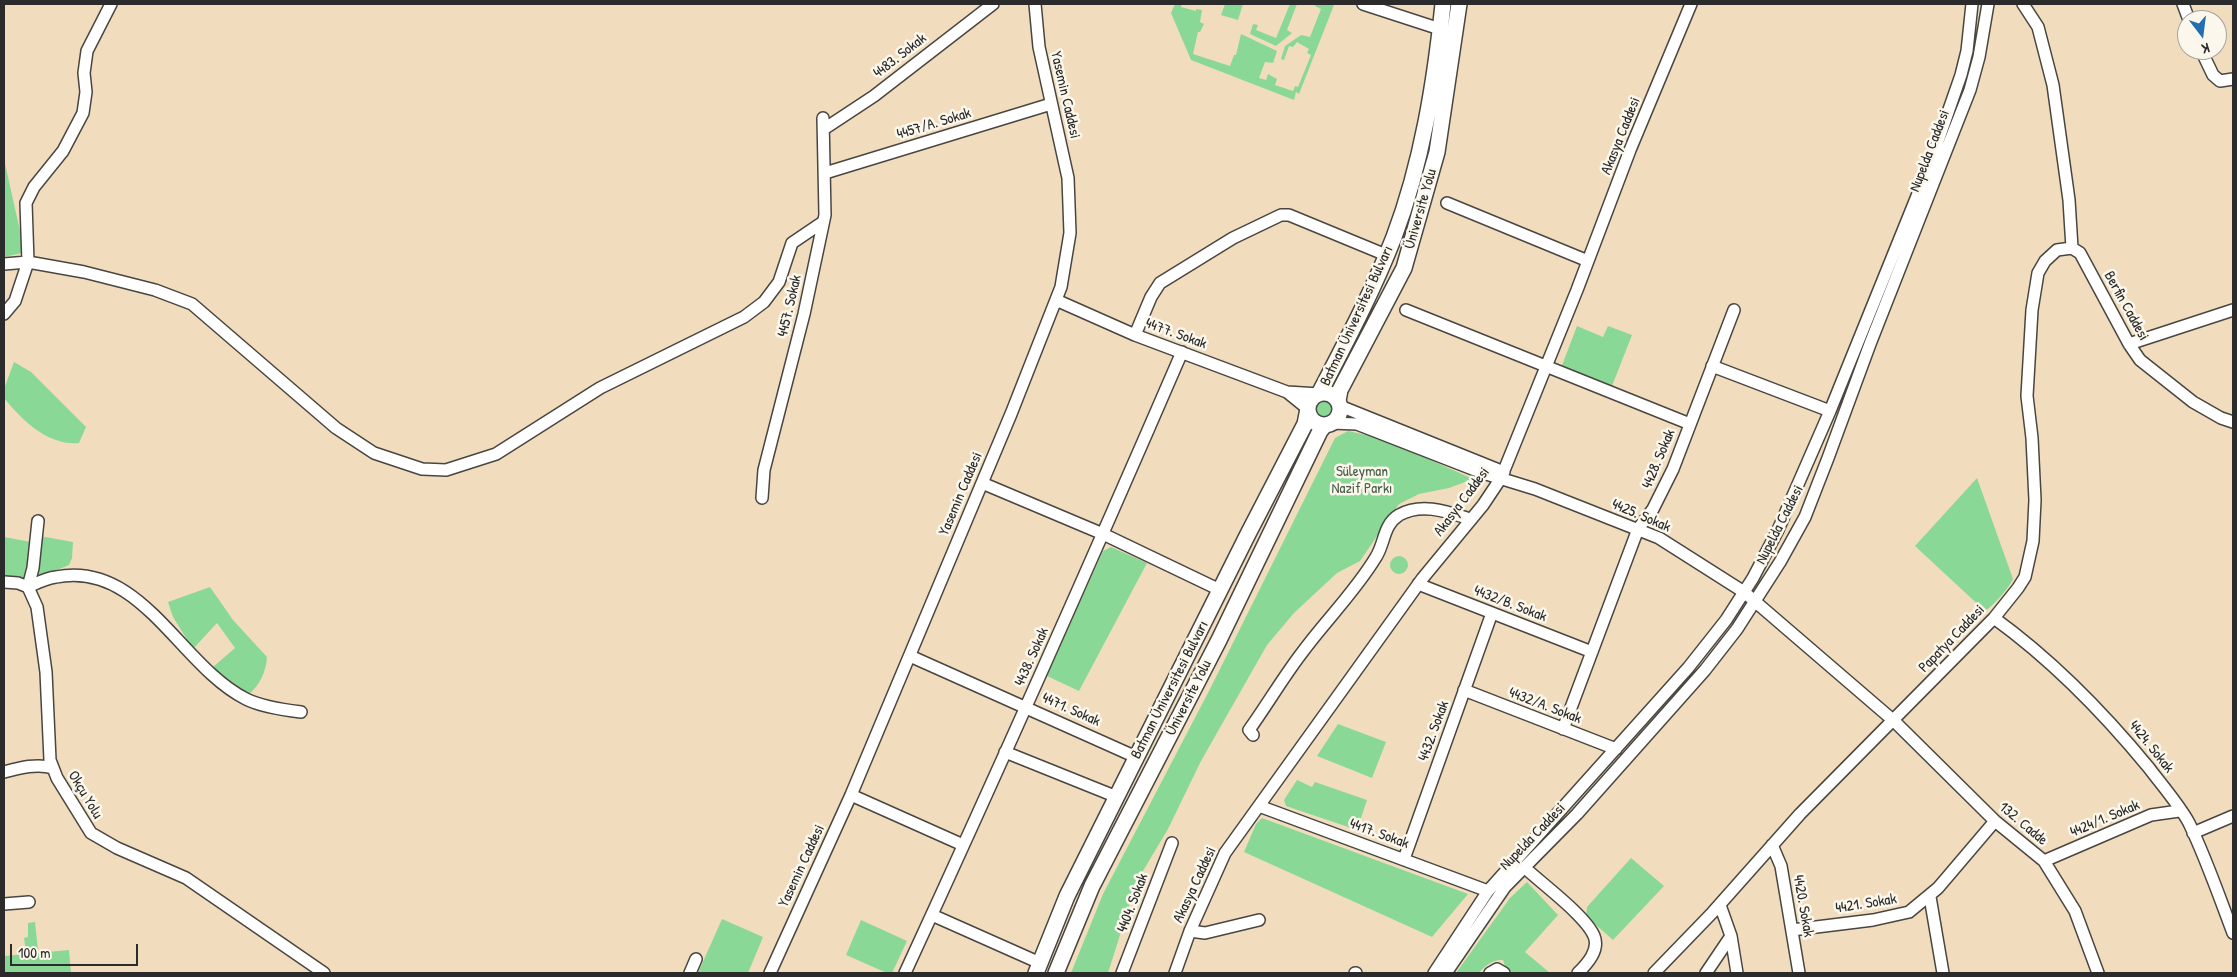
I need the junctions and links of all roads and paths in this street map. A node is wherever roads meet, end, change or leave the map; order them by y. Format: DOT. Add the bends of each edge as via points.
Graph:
graph roads {
  1 [pos="111,4"];
  2 [pos="993,4"];
  3 [pos="1035,4"];
  4 [pos="1363,4"];
  5 [pos="1443,4"];
  6 [pos="1459,4"];
  7 [pos="1691,4"];
  8 [pos="1972,4"];
  9 [pos="1988,4"];
  10 [pos="2023,4"];
  11 [pos="1440,29"];
  12 [pos="2206,60"];
  13 [pos="2233,79"];
  14 [pos="1052,104"];
  15 [pos="824,124"];
  16 [pos="825,173"];
  17 [pos="1447,204"];
  18 [pos="823,222"];
  19 [pos="2072,248"];
  20 [pos="1386,255"];
  21 [pos="1588,261"];
  22 [pos="28,262"];
  23 [pos="4,264"];
  24 [pos="1056,300"];
  25 [pos="1406,310"];
  26 [pos="1734,310"];
  27 [pos="2233,310"];
  28 [pos="4,314"];
  29 [pos="1134,334"];
  30 [pos="2129,344"];
  31 [pos="1182,352"];
  32 [pos="1712,366"];
  33 [pos="1547,367"];
  34 [pos="1287,392"];
  35 [pos="1320,394"];
  36 [pos="1338,403"];
  37 [pos="1308,409"];
  38 [pos="1830,412"];
  39 [pos="2233,422"];
  40 [pos="1328,424"];
  41 [pos="1690,424"];
  42 [pos="1502,475"];
  43 [pos="982,483"];
  44 [pos="762,498"];
  45 [pos="1470,519"];
  46 [pos="38,521"];
  47 [pos="1638,529"];
  48 [pos="1103,534"];
  49 [pos="4,582"];
  50 [pos="1418,584"];
  51 [pos="28,587"];
  52 [pos="1220,590"];
  53 [pos="1744,592"];
  54 [pos="1755,601"];
  55 [pos="1492,613"];
  56 [pos="1994,618"];
  57 [pos="1592,652"];
  58 [pos="910,656"];
  59 [pos="1464,690"];
  60 [pos="1026,707"];
  61 [pos="301,712"];
  62 [pos="1894,720"];
  63 [pos="1563,728"];
  64 [pos="1254,734"];
  65 [pos="1616,749"];
  66 [pos="1004,752"];
  67 [pos="1136,757"];
  68 [pos="53,768"];
  69 [pos="4,772"];
  70 [pos="851,795"];
  71 [pos="1116,797"];
  72 [pos="1259,806"];
  73 [pos="2180,811"];
  74 [pos="2233,816"];
  75 [pos="1995,821"];
  76 [pos="2193,833"];
  77 [pos="1172,843"];
  78 [pos="963,845"];
  79 [pos="1772,846"];
  80 [pos="1404,859"];
  81 [pos="2044,861"];
  82 [pos="1524,868"];
  83 [pos="1488,891"];
  84 [pos="1930,897"];
  85 [pos="29,902"];
  86 [pos="4,904"];
  87 [pos="1720,904"];
  88 [pos="932,915"];
  89 [pos="1259,920"];
  90 [pos="1792,930"];
  91 [pos="1190,931"];
  92 [pos="2233,933"];
  93 [pos="1731,936"];
  94 [pos="696,959"];
  95 [pos="1038,968"];
  96 [pos="324,973"];
  97 [pos="690,973"];
  98 [pos="770,973"];
  99 [pos="905,973"];
  100 [pos="1056,973"];
  101 [pos="1122,973"];
  102 [pos="1175,973"];
  103 [pos="1434,973"];
  104 [pos="1446,973"];
  105 [pos="1490,973"];
  106 [pos="1504,973"];
  107 [pos="1578,973"];
  108 [pos="1654,973"];
  109 [pos="1706,973"];
  110 [pos="1737,973"];
  111 [pos="1799,973"];
  112 [pos="1943,973"];
  113 [pos="2098,973"];
  1 -- 22 [label="street" via="87,51 83,113 63,151 26,203"];
  2 -- 15 [label="street, 4483. Sokak" via="874,96"];
  3 -- 14 [label="street, Yasemin Caddesi" via="1038,47"];
  4 -- 11 [label="street"];
  5 -- 11 [label="main road, Batman Üniversitesi Bulvarı"];
  6 -- 36 [label="main road, Üniversite Yolu" via="1437,152 1407,259 1340,390"];
  7 -- 21 [label="street, Akasya Caddesi"];
  8 -- 38 [label="street, Nupelda Caddesi" via="1961,74 1933,155"];
  9 -- 54 [label="street, Nupelda Caddesi" via="1970,90 1828,458 1804,517"];
  10 -- 19 [label="street" via="2038,27 2053,86 2069,200"];
  11 -- 20 [label="main road, Batman Üniversitesi Bulvarı" via="1422,140"];
  12 -- 13 [label="street" via="2220,81"];
  14 -- 16 [label="street, 4457/A. Sokak"];
  14 -- 24 [label="street, Yasemin Caddesi" via="1068,178 1070,233"];
  15 -- 16 [label="street, 4457. Sokak"];
  16 -- 18 [label="street, 4457. Sokak"];
  17 -- 21 [label="street"];
  18 -- 22 [label="street" via="792,242 778,282 764,302 744,317 600,388 496,454 446,470 422,469 374,453 343,433 192,304 84,272"];
  18 -- 44 [label="street, 4457. Sokak" via="804,314 764,470"];
  19 -- 30 [label="street, Berfin Caddesi" via="2083,257"];
  19 -- 56 [label="street, Papatya Caddesi" via="2057,250 2044,261 2038,273 2032,310 2027,396 2033,447 2033,541 2025,577"];
  20 -- 29 [label="street" via="1289,215 1281,216 1233,238 1160,283"];
  20 -- 35 [label="main road, Batman Üniversitesi Bulvarı"];
  21 -- 33 [label="street, Akasya Caddesi"];
  22 -- 23 [label="street"];
  22 -- 28 [label="street" via="14,301"];
  24 -- 29 [label="street, 4477. Sokak"];
  24 -- 43 [label="street, Yasemin Caddesi"];
  25 -- 33 [label="street"];
  26 -- 32 [label="street, 4428. Sokak"];
  27 -- 30 [label="street"];
  29 -- 31 [label="street, 4477. Sokak"];
  30 -- 39 [label="street, Berfin Caddesi" via="2140,360 2193,402"];
  31 -- 34 [label="street, 4477. Sokak"];
  31 -- 48 [label="street, 4438. Sokak"];
  32 -- 38 [label="street"];
  32 -- 41 [label="street, 4428. Sokak"];
  33 -- 41 [label="street"];
  33 -- 42 [label="street, Akasya Caddesi"];
  34 -- 35 [label="street"];
  34 -- 37 [label="street"];
  35 -- 36 [label="main road" via="1329,394"];
  35 -- 37 [label="main road" via="1311,400"];
  36 -- 40 [label="main road" via="1338,416"];
  36 -- 42 [label="street"];
  37 -- 40 [label="main road" via="1315,422"];
  37 -- 52 [label="main road, Batman Üniversitesi Bulvarı" via="1305,424"];
  38 -- 53 [label="street, Nupelda Caddesi" via="1778,530"];
  40 -- 42 [label="street, 4425. Sokak" via="1357,424"];
  40 -- 100 [label="main road, Üniversite Yolu" via="1320,430 1219,640 1092,886"];
  41 -- 47 [label="street, 4428. Sokak" via="1673,469 1653,509"];
  42 -- 45 [label="street, Akasya Caddesi"];
  42 -- 47 [label="street, 4425. Sokak"];
  43 -- 48 [label="street"];
  43 -- 58 [label="street, Yasemin Caddesi"];
  45 -- 50 [label="street, Akasya Caddesi"];
  45 -- 64 [label="street" via="1445,510 1426,509 1404,513 1392,520 1378,555 1301,654 1249,730"];
  46 -- 51 [label="street"];
  47 -- 53 [label="street, 4425. Sokak" via="1660,538"];
  47 -- 57 [label="street, 4428. Sokak"];
  48 -- 52 [label="street"];
  48 -- 60 [label="street, 4438. Sokak"];
  49 -- 51 [label="street"];
  50 -- 55 [label="street, 4432/B. Sokak"];
  50 -- 72 [label="street, Akasya Caddesi"];
  51 -- 61 [label="street" via="55,577 72,575 102,579 156,614 193,657 221,683 247,700"];
  51 -- 68 [label="street, Okçu Yolu" via="37,607 46,672 49,753"];
  52 -- 67 [label="main road, Batman Üniversitesi Bulvarı"];
  53 -- 54 [label="street, 4425. Sokak"];
  53 -- 65 [label="street, Nupelda Caddesi" via="1688,668"];
  54 -- 62 [label="street, 4425. Sokak"];
  54 -- 82 [label="street, Nupelda Caddesi" via="1699,677 1577,814"];
  55 -- 57 [label="street, 4432/B. Sokak"];
  55 -- 59 [label="street, 4432. Sokak"];
  56 -- 62 [label="street, Papatya Caddesi"];
  56 -- 73 [label="street, 4424. Sokak" via="2067,679 2116,727"];
  57 -- 63 [label="street, 4428. Sokak"];
  58 -- 60 [label="street, 4471. Sokak"];
  58 -- 70 [label="street, Yasemin Caddesi"];
  59 -- 63 [label="street, 4432/A. Sokak"];
  59 -- 80 [label="street, 4432. Sokak"];
  60 -- 66 [label="street, 4438. Sokak"];
  60 -- 67 [label="street, 4471. Sokak"];
  62 -- 75 [label="street, 132. Cadde"];
  62 -- 79 [label="street, Papatya Caddesi"];
  63 -- 65 [label="street, 4432/A. Sokak"];
  65 -- 83 [label="street, Nupelda Caddesi"];
  66 -- 71 [label="street"];
  66 -- 78 [label="street, 4438. Sokak"];
  67 -- 71 [label="main road, Batman Üniversitesi Bulvarı"];
  68 -- 69 [label="street" via="46,765"];
  68 -- 96 [label="street, Okçu Yolu" via="91,833 186,878"];
  70 -- 78 [label="street"];
  70 -- 98 [label="street, Yasemin Caddesi"];
  71 -- 95 [label="main road, Batman Üniversitesi Bulvarı" via="1067,896"];
  72 -- 80 [label="street, 4417. Sokak"];
  72 -- 91 [label="street, Akasya Caddesi" via="1225,853"];
  73 -- 76 [label="street, 4424. Sokak"];
  73 -- 81 [label="street, 4424/1. Sokak" via="2152,815"];
  74 -- 76 [label="street"];
  75 -- 81 [label="street, 132. Cadde"];
  75 -- 84 [label="street, 4421. Sokak"];
  76 -- 92 [label="street, 4424. Sokak"];
  77 -- 101 [label="street, 4404. Sokak"];
  78 -- 88 [label="street, 4438. Sokak"];
  79 -- 87 [label="street, Papatya Caddesi"];
  79 -- 90 [label="street, 4420. Sokak" via="1781,866"];
  80 -- 83 [label="street, 4417. Sokak"];
  81 -- 113 [label="street, 132. Cadde" via="2075,911"];
  82 -- 104 [label="street, Nupelda Caddesi" via="1492,905"];
  82 -- 107 [label="street" via="1581,918 1595,937 1594,951"];
  83 -- 103 [label="street, Nupelda Caddesi"];
  84 -- 90 [label="street, 4421. Sokak" via="1909,912"];
  84 -- 112 [label="street"];
  85 -- 86 [label="street"];
  87 -- 93 [label="street"];
  87 -- 108 [label="street, Papatya Caddesi"];
  88 -- 95 [label="street"];
  88 -- 99 [label="street, 4438. Sokak"];
  89 -- 91 [label="street" via="1205,933"];
  90 -- 111 [label="street, 4420. Sokak"];
  91 -- 102 [label="street, Akasya Caddesi"];
  93 -- 109 [label="street"];
  93 -- 110 [label="street"];
  94 -- 97 [label="street"];
  105 -- 106 [label="street" via="1497,969"];
}
